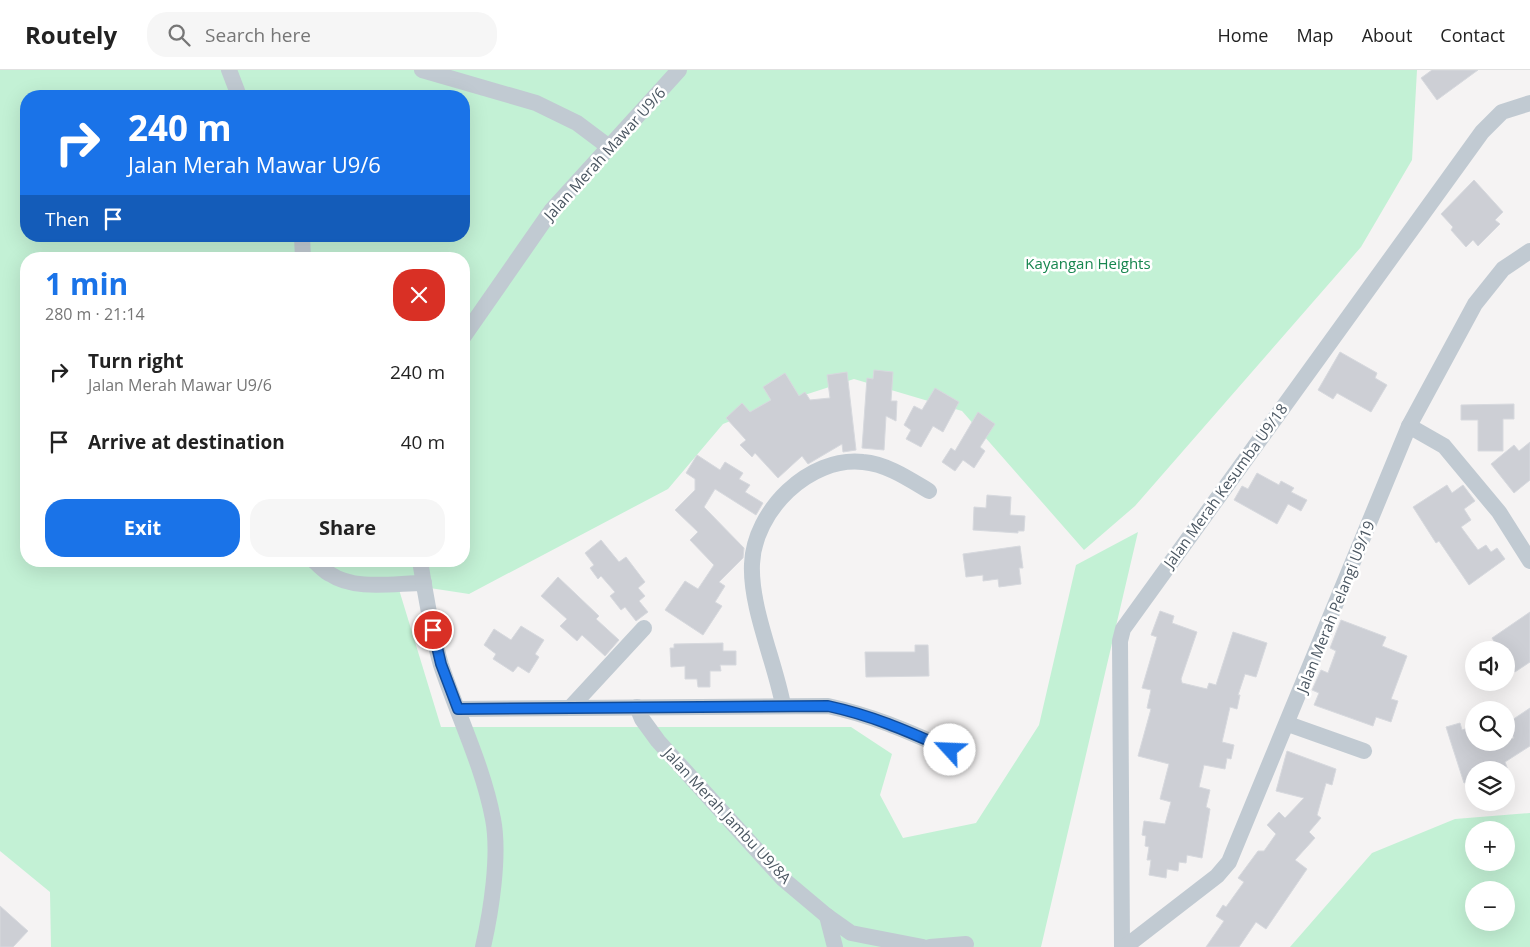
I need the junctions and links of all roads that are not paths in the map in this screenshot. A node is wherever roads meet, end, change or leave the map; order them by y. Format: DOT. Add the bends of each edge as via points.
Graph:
graph roads {
  1 [pos="228,70"];
  2 [pos="422,70"];
  3 [pos="679,70"];
  4 [pos="236,90"];
  5 [pos="1530,103"];
  6 [pos="609,147"];
  7 [pos="1530,250"];
  8 [pos="470,327"];
  9 [pos="1410,426"];
  10 [pos="929,491"];
  11 [pos="1530,561"];
  12 [pos="321,567"];
  13 [pos="421,567"];
  14 [pos="424,583"];
  15 [pos="644,628"];
  16 [pos="783,705"];
  17 [pos="637,707"];
  18 [pos="570,708"];
  19 [pos="458,709"];
  20 [pos="1288,724"];
  21 [pos="950,750"];
  22 [pos="1364,750"];
  23 [pos="827,916"];
  24 [pos="966,944"];
  25 [pos="483,947"];
  26 [pos="835,947"];
  27 [pos="923,947"];
  28 [pos="930,947"];
  29 [pos="1123,947"];
  1 -- 4 [label="street"];
  2 -- 6 [label="street" via="536,102 577,123"];
  3 -- 6 [label="street, Jalan Merah Mawar U9/6"];
  5 -- 29 [label="street, Jalan Merah Kesumba U9/18" via="1502,112 1482,132 1123,629 1120,641"];
  6 -- 8 [label="street, Jalan Merah Mawar U9/6" via="551,211"];
  7 -- 9 [label="street, Jalan Merah Pelangi U9/19" via="1503,269 1475,304"];
  9 -- 11 [label="street" via="1444,446 1499,512"];
  9 -- 20 [label="street, Jalan Merah Pelangi U9/19"];
  10 -- 16 [label="street" via="894,471 865,462 844,461 815,470 782,496 756,544 752,564 757,605"];
  12 -- 14 [label="street" via="342,580 363,584"];
  13 -- 14 [label="street"];
  14 -- 19 [label="street" via="441,664"];
  15 -- 18 [label="street"];
  16 -- 17 [label="street"];
  16 -- 21 [label="street" via="828,706 860,713 890,722"];
  17 -- 18 [label="street"];
  17 -- 23 [label="street, Jalan Merah Jambu U9/8A" via="658,741 783,879"];
  18 -- 19 [label="street"];
  19 -- 25 [label="street" via="494,821 490,917"];
  20 -- 22 [label="street"];
  20 -- 29 [label="street, Jalan Merah Pelangi U9/19" via="1229,862 1217,876"];
  23 -- 26 [label="street"];
  23 -- 27 [label="street, Jalan Merah Jambu U9/8A" via="851,933"];
  24 -- 28 [label="street"];
}
